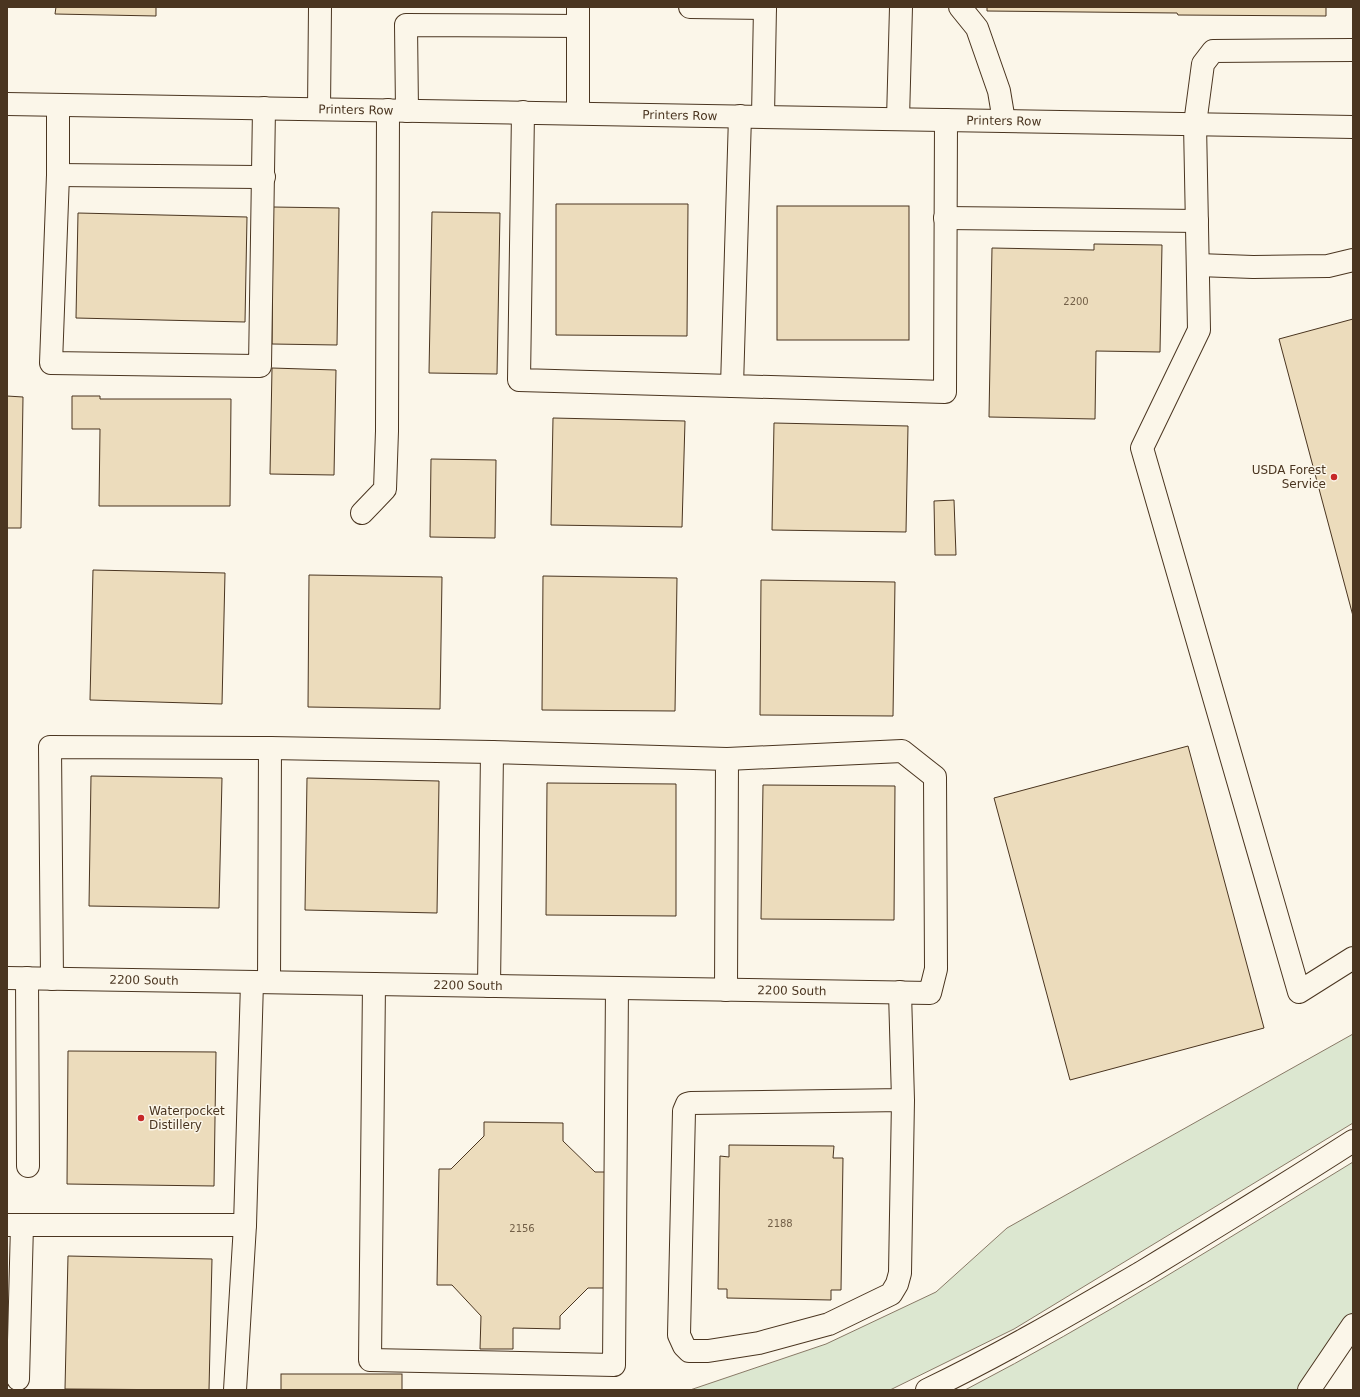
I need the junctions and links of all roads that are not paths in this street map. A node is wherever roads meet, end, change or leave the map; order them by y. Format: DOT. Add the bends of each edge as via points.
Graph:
graph roads {
  1 [pos="320,7"];
  2 [pos="690,7"];
  3 [pos="901,7"];
  4 [pos="960,7"];
  5 [pos="765,8"];
  6 [pos="578,16"];
  7 [pos="1353,50"];
  8 [pos="7,104"];
  9 [pos="58,105"];
  10 [pos="264,108"];
  11 [pos="319,109"];
  12 [pos="397,111"];
  13 [pos="523,112"];
  14 [pos="578,113"];
  15 [pos="740,116"];
  16 [pos="763,116"];
  17 [pos="898,119"];
  18 [pos="946,120"];
  19 [pos="1004,121"];
  20 [pos="1195,124"];
  21 [pos="1353,127"];
  22 [pos="58,175"];
  23 [pos="264,177"];
  24 [pos="945,218"];
  25 [pos="1197,221"];
  26 [pos="1353,260"];
  27 [pos="1198,265"];
  28 [pos="732,386"];
  29 [pos="362,513"];
  30 [pos="270,748"];
  31 [pos="492,752"];
  32 [pos="727,759"];
  33 [pos="1353,958"];
  34 [pos="17,978"];
  35 [pos="52,979"];
  36 [pos="260,982"];
  37 [pos="374,984"];
  38 [pos="489,986"];
  39 [pos="617,988"];
  40 [pos="726,990"];
  41 [pos="900,992"];
  42 [pos="903,1100"];
  43 [pos="1353,1141"];
  44 [pos="28,1166"];
  45 [pos="245,1224"];
  46 [pos="15,1225"];
  47 [pos="1353,1326"];
  48 [pos="19,1382"];
  49 [pos="236,1390"];
  50 [pos="927,1390"];
  51 [pos="1309,1390"];
  1 -- 11 [label="main road"];
  2 -- 5 [label="main road"];
  3 -- 17 [label="main road"];
  4 -- 19 [label="main road" via="977,28 999,91"];
  5 -- 16 [label="main road"];
  6 -- 12 [label="main road" via="406,25"];
  6 -- 14 [label="main road"];
  7 -- 20 [label="main road" via="1213,51 1203,64"];
  8 -- 9 [label="main road, Printers Row"];
  9 -- 10 [label="main road, Printers Row"];
  9 -- 22 [label="main road"];
  10 -- 11 [label="main road, Printers Row"];
  10 -- 23 [label="main road"];
  11 -- 12 [label="main road, Printers Row"];
  12 -- 13 [label="main road, Printers Row"];
  12 -- 29 [label="main road" via="385,489"];
  13 -- 14 [label="main road, Printers Row"];
  13 -- 28 [label="main road" via="519,380"];
  14 -- 15 [label="main road, Printers Row"];
  15 -- 16 [label="main road, Printers Row"];
  15 -- 28 [label="main road"];
  16 -- 17 [label="main road, Printers Row"];
  17 -- 18 [label="main road, Printers Row"];
  18 -- 19 [label="main road, Printers Row"];
  18 -- 24 [label="main road"];
  19 -- 20 [label="main road, Printers Row"];
  20 -- 21 [label="main road, Printers Row"];
  20 -- 25 [label="main road"];
  22 -- 23 [label="main road"];
  22 -- 23 [label="main road" via="52,363 260,366"];
  24 -- 25 [label="main road"];
  24 -- 28 [label="main road" via="945,392"];
  25 -- 27 [label="main road"];
  26 -- 27 [label="main road" via="1328,266"];
  27 -- 33 [label="main road" via="1199,330 1142,448 1299,992"];
  30 -- 31 [label="main road"];
  30 -- 35 [label="main road" via="50,747"];
  30 -- 36 [label="main road"];
  31 -- 32 [label="main road"];
  31 -- 38 [label="main road"];
  32 -- 40 [label="main road"];
  32 -- 41 [label="main road, 2200 South" via="902,752 935,776 936,969 930,993"];
  34 -- 35 [label="main road, 2200 South"];
  34 -- 44 [label="main road"];
  35 -- 36 [label="main road, 2200 South"];
  36 -- 37 [label="main road, 2200 South"];
  36 -- 45 [label="main road"];
  37 -- 38 [label="main road, 2200 South"];
  37 -- 39 [label="main road" via="370,1360 614,1365"];
  38 -- 39 [label="main road, 2200 South"];
  39 -- 40 [label="main road, 2200 South"];
  40 -- 41 [label="main road, 2200 South"];
  41 -- 42 [label="main road"];
  42 -- 42 [label="main road" via="900,1273 891,1294 829,1324 758,1343 708,1351 689,1350 684,1346 679,1335 684,1111 687,1104"];
  43 -- 50 [label="main road" via="1248,1208 1050,1326"];
  45 -- 46 [label="main road"];
  45 -- 49 [label="main road"];
  46 -- 48 [label="main road"];
  47 -- 51 [label="main road"];
}
